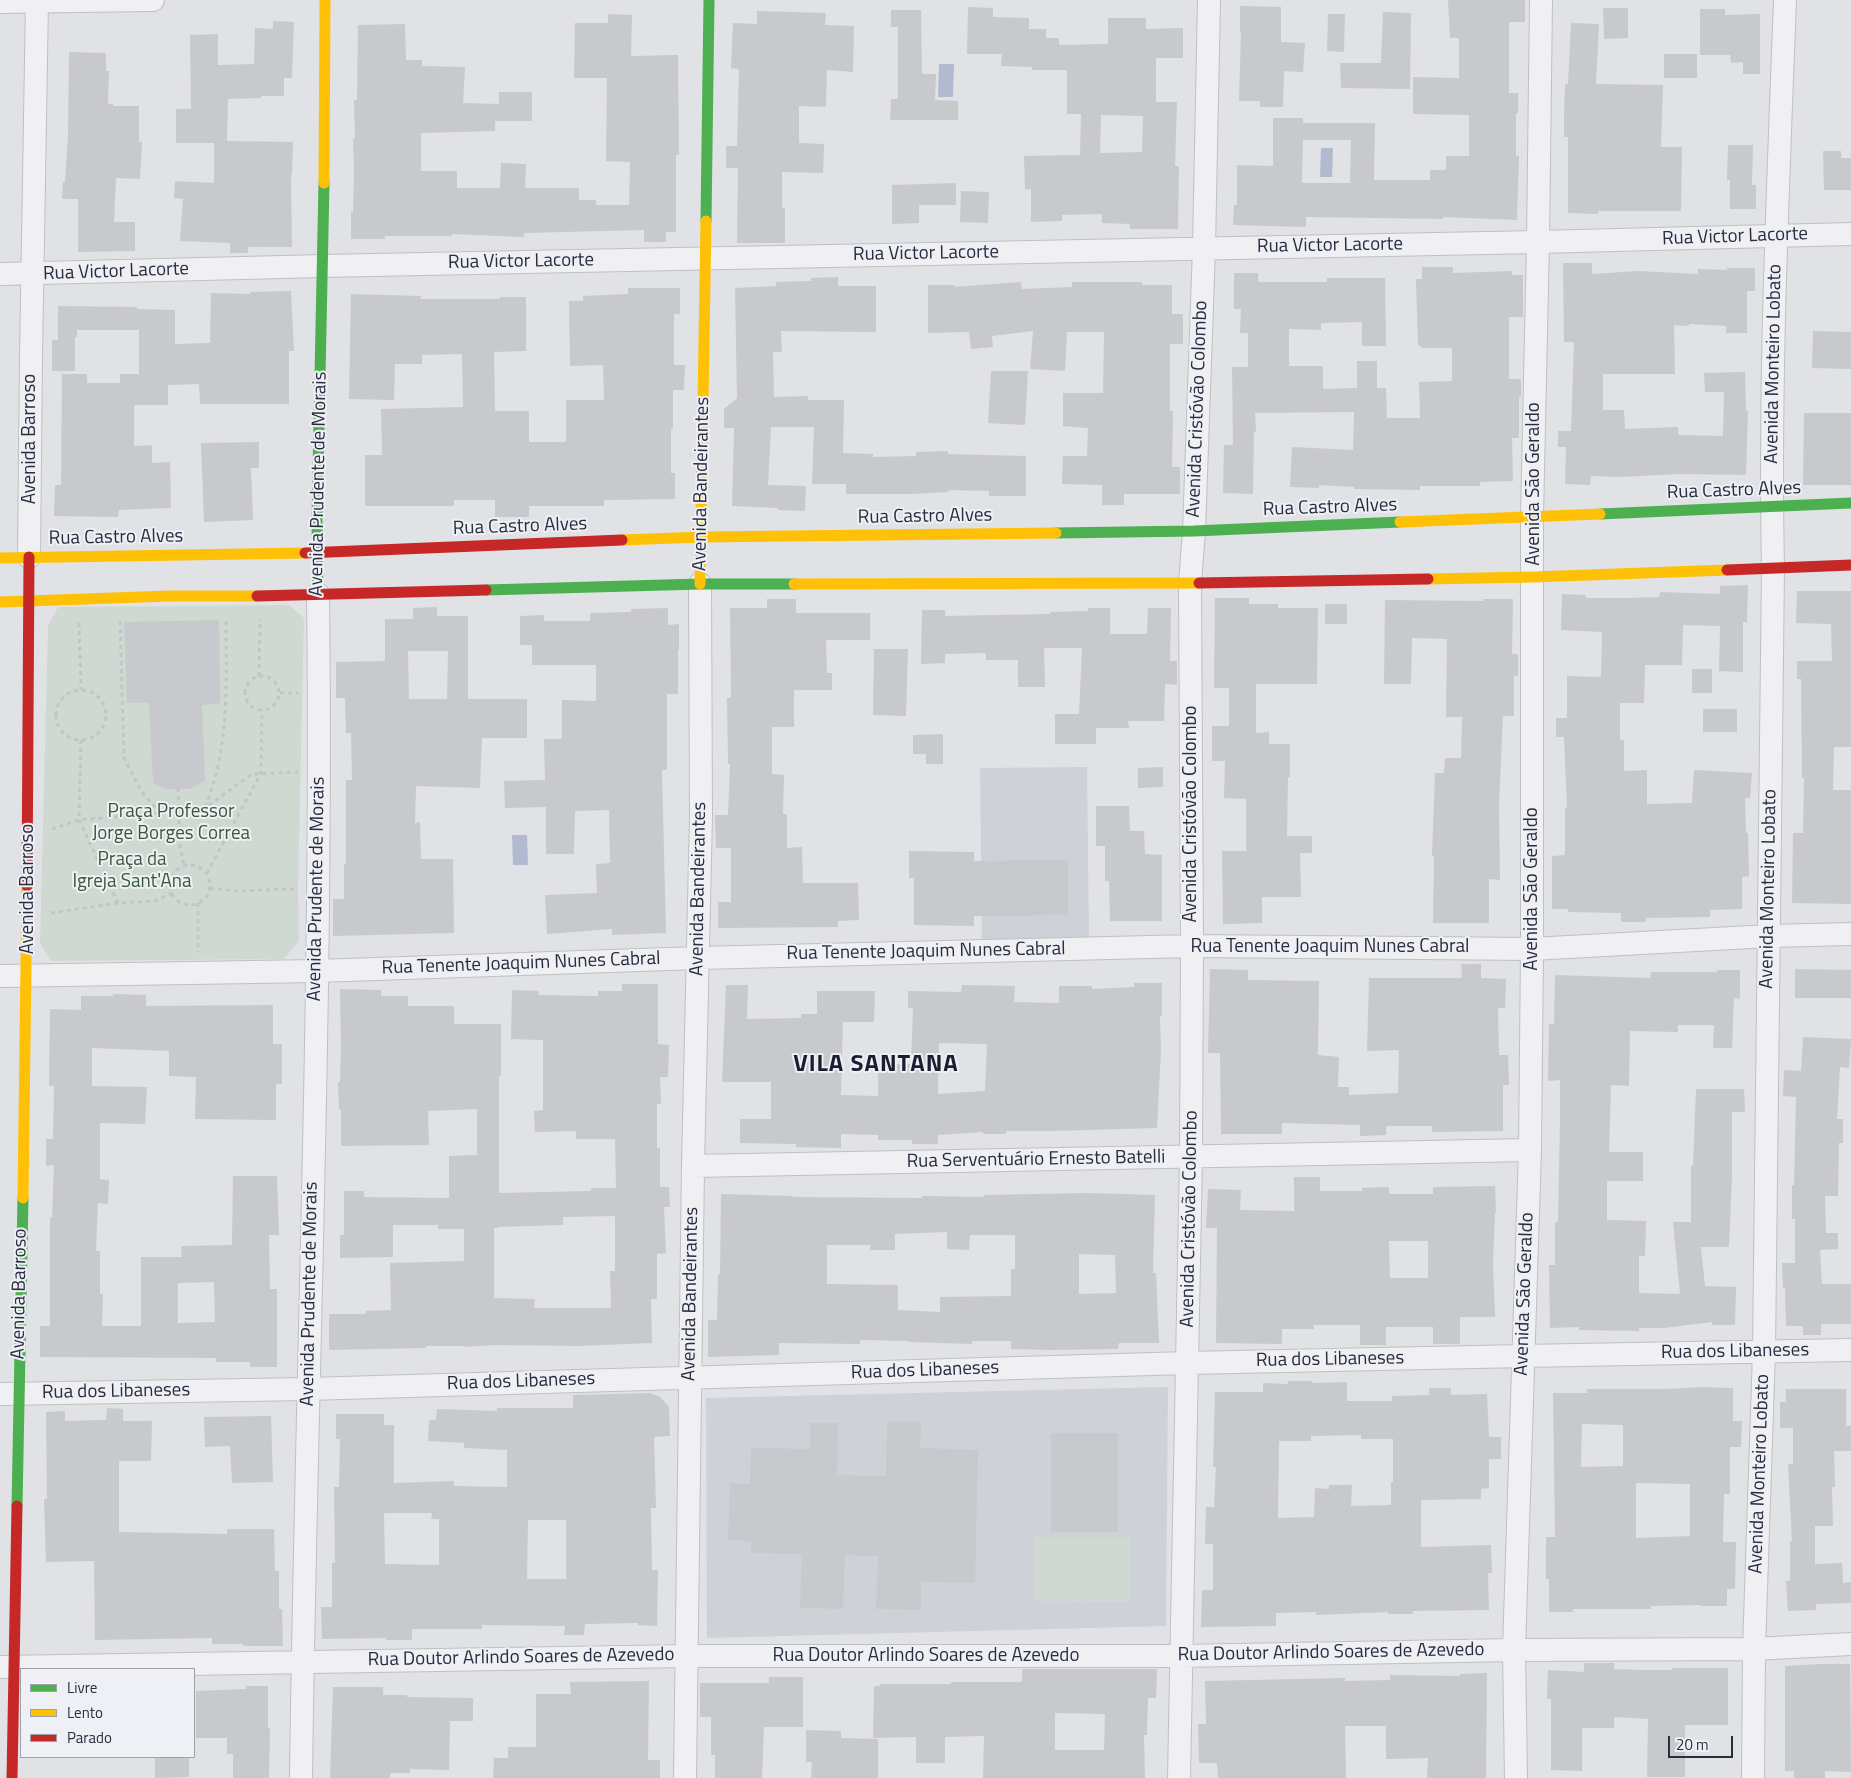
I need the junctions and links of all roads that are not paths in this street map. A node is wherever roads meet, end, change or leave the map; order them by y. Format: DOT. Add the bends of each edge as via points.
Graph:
graph roads {
  1 [pos="37,0"];
  2 [pos="153,0"];
  3 [pos="325,0"];
  4 [pos="709,0"];
  5 [pos="1209,0"];
  6 [pos="1541,0"];
  7 [pos="1785,0"];
  8 [pos="0,2"];
  9 [pos="1851,234"];
  10 [pos="1777,235"];
  11 [pos="1538,242"];
  12 [pos="1204,248"];
  13 [pos="705,259"];
  14 [pos="323,266"];
  15 [pos="0,274"];
  16 [pos="33,274"];
  17 [pos="1851,504"];
  18 [pos="1772,506"];
  19 [pos="1532,517"];
  20 [pos="1194,531"];
  21 [pos="702,537"];
  22 [pos="317,553"];
  23 [pos="29,557"];
  24 [pos="0,558"];
  25 [pos="1851,564"];
  26 [pos="1773,568"];
  27 [pos="1533,577"];
  28 [pos="1190,583"];
  29 [pos="700,584"];
  30 [pos="318,594"];
  31 [pos="0,602"];
  32 [pos="29,602"];
  33 [pos="1851,934"];
  34 [pos="1769,936"];
  35 [pos="1192,946"];
  36 [pos="1532,948"];
  37 [pos="698,958"];
  38 [pos="317,971"];
  39 [pos="27,975"];
  40 [pos="0,976"];
  41 [pos="1530,1150"];
  42 [pos="1191,1157"];
  43 [pos="693,1166"];
  44 [pos="1851,1350"];
  45 [pos="1764,1352"];
  46 [pos="1523,1356"];
  47 [pos="1187,1364"];
  48 [pos="690,1377"];
  49 [pos="308,1389"];
  50 [pos="9,1393"];
  51 [pos="1851,1644"];
  52 [pos="1754,1649"];
  53 [pos="1514,1650"];
  54 [pos="687,1656"];
  55 [pos="1181,1656"];
  56 [pos="302,1661"];
  57 [pos="7,1667"];
  58 [pos="12,1778"];
  59 [pos="301,1778"];
  60 [pos="685,1778"];
  61 [pos="1179,1778"];
  62 [pos="1516,1778"];
  63 [pos="1754,1778"];
  1 -- 2 [label="street"];
  1 -- 8 [label="street"];
  1 -- 16 [label="street, Avenida Barroso"];
  3 -- 14 [label="main road, Avenida Prudente de Morais"];
  4 -- 13 [label="main road, Avenida Bandeirantes"];
  5 -- 12 [label="street, Avenida Cristóvão Colombo"];
  6 -- 11 [label="street, Avenida São Geraldo"];
  7 -- 10 [label="street, Avenida Monteiro Lobato"];
  9 -- 10 [label="street, Rua Victor Lacorte"];
  10 -- 11 [label="street, Rua Victor Lacorte"];
  10 -- 18 [label="street, Avenida Monteiro Lobato"];
  11 -- 12 [label="street, Rua Victor Lacorte"];
  11 -- 19 [label="street, Avenida São Geraldo"];
  12 -- 13 [label="street, Rua Victor Lacorte"];
  12 -- 20 [label="street, Avenida Cristóvão Colombo"];
  13 -- 14 [label="street, Rua Victor Lacorte"];
  13 -- 21 [label="main road, Avenida Bandeirantes"];
  14 -- 16 [label="street, Rua Victor Lacorte"];
  14 -- 22 [label="main road, Avenida Prudente de Morais"];
  15 -- 16 [label="street, Rua Victor Lacorte"];
  16 -- 23 [label="street, Avenida Barroso"];
  17 -- 18 [label="main road, Rua Castro Alves"];
  18 -- 19 [label="main road, Rua Castro Alves"];
  18 -- 26 [label="street, Avenida Monteiro Lobato"];
  19 -- 20 [label="main road, Rua Castro Alves"];
  19 -- 27 [label="street, Avenida São Geraldo"];
  20 -- 21 [label="main road, Rua Castro Alves"];
  20 -- 28 [label="street, Avenida Cristóvão Colombo"];
  21 -- 22 [label="main road, Rua Castro Alves"];
  21 -- 29 [label="main road, Avenida Bandeirantes"];
  22 -- 23 [label="main road, Rua Castro Alves"];
  22 -- 30 [label="main road, Avenida Prudente de Morais"];
  23 -- 24 [label="main road, Rua Castro Alves"];
  23 -- 32 [label="main road, Avenida Barroso"];
  25 -- 26 [label="main road"];
  26 -- 27 [label="main road"];
  26 -- 34 [label="street, Avenida Monteiro Lobato"];
  27 -- 28 [label="main road"];
  27 -- 36 [label="street, Avenida São Geraldo"];
  28 -- 29 [label="main road"];
  28 -- 35 [label="street, Avenida Cristóvão Colombo"];
  29 -- 30 [label="main road"];
  29 -- 37 [label="street, Avenida Bandeirantes"];
  30 -- 32 [label="main road"];
  30 -- 38 [label="street, Avenida Prudente de Morais"];
  31 -- 32 [label="main road"];
  32 -- 39 [label="main road, Avenida Barroso"];
  33 -- 34 [label="street, Rua Tenente Joaquim Nunes Cabral"];
  34 -- 36 [label="street, Rua Tenente Joaquim Nunes Cabral"];
  34 -- 45 [label="street, Avenida Monteiro Lobato"];
  35 -- 36 [label="street, Rua Tenente Joaquim Nunes Cabral"];
  35 -- 37 [label="street, Rua Tenente Joaquim Nunes Cabral"];
  35 -- 42 [label="street, Avenida Cristóvão Colombo"];
  36 -- 41 [label="street, Avenida São Geraldo"];
  37 -- 38 [label="street, Rua Tenente Joaquim Nunes Cabral"];
  37 -- 43 [label="street, Avenida Bandeirantes"];
  38 -- 39 [label="street, Rua Tenente Joaquim Nunes Cabral"];
  38 -- 49 [label="street, Avenida Prudente de Morais"];
  39 -- 40 [label="street, Rua Tenente Joaquim Nunes Cabral"];
  39 -- 50 [label="main road, Avenida Barroso"];
  41 -- 42 [label="street, Rua Serventuário Ernesto Batelli"];
  41 -- 46 [label="street, Avenida São Geraldo"];
  42 -- 43 [label="street, Rua Serventuário Ernesto Batelli"];
  42 -- 47 [label="street, Avenida Cristóvão Colombo"];
  43 -- 48 [label="street, Avenida Bandeirantes"];
  44 -- 45 [label="street, Rua dos Libaneses"];
  45 -- 46 [label="street, Rua dos Libaneses"];
  45 -- 52 [label="street, Avenida Monteiro Lobato"];
  46 -- 47 [label="street, Rua dos Libaneses"];
  46 -- 53 [label="street, Avenida São Geraldo"];
  47 -- 48 [label="street, Rua dos Libaneses"];
  47 -- 55 [label="street, Avenida Cristóvão Colombo"];
  48 -- 49 [label="street, Rua dos Libaneses"];
  48 -- 54 [label="street, Avenida Bandeirantes"];
  49 -- 50 [label="street, Rua dos Libaneses"];
  49 -- 56 [label="street, Avenida Prudente de Morais"];
  50 -- 57 [label="main road, Avenida Barroso"];
  51 -- 52 [label="street, Rua Doutor Arlindo Soares de Azevedo"];
  52 -- 53 [label="street, Rua Doutor Arlindo Soares de Azevedo"];
  52 -- 63 [label="street, Avenida Monteiro Lobato"];
  53 -- 55 [label="street, Rua Doutor Arlindo Soares de Azevedo"];
  53 -- 62 [label="street, Avenida São Geraldo"];
  54 -- 55 [label="street, Rua Doutor Arlindo Soares de Azevedo"];
  54 -- 56 [label="street, Rua Doutor Arlindo Soares de Azevedo"];
  54 -- 60 [label="street, Avenida Bandeirantes"];
  55 -- 61 [label="street, Avenida Cristóvão Colombo"];
  56 -- 57 [label="street, Rua Doutor Arlindo Soares de Azevedo"];
  56 -- 59 [label="street, Avenida Prudente de Morais"];
  57 -- 58 [label="main road, Avenida Barroso"];
}
